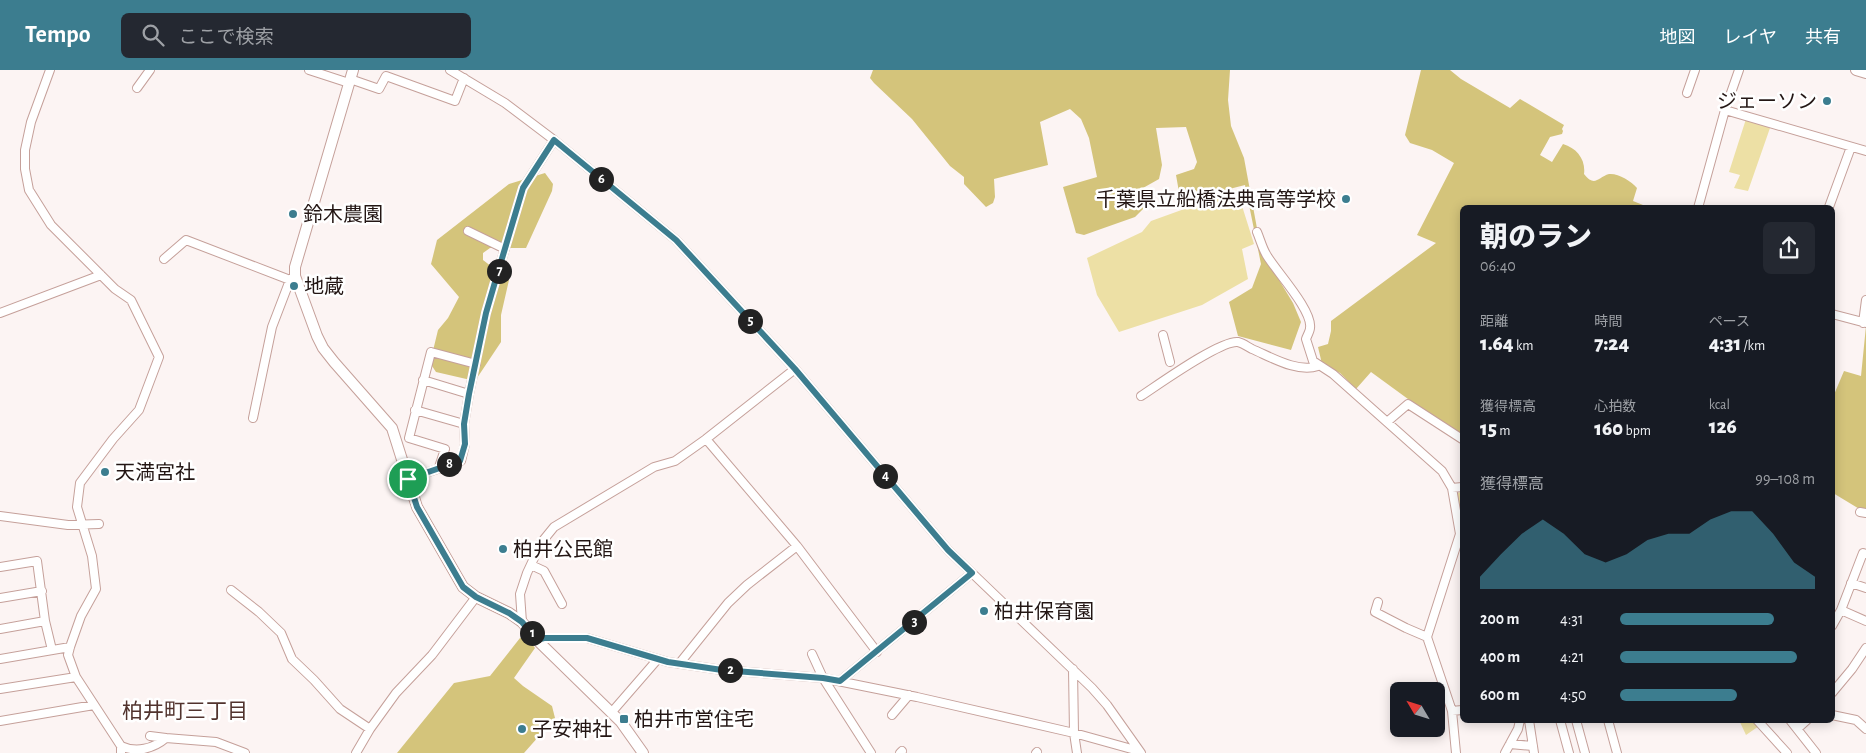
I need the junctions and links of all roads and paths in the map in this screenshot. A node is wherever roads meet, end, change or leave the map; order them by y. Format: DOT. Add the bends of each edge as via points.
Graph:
graph roads {
  1 [pos="50,70"];
  2 [pos="150,70"];
  3 [pos="309,70"];
  4 [pos="450,70"];
  5 [pos="1695,70"];
  6 [pos="1739,70"];
  7 [pos="1856,70"];
  8 [pos="1866,73"];
  9 [pos="351,77"];
  10 [pos="464,78"];
  11 [pos="137,88"];
  12 [pos="1687,93"];
  13 [pos="1725,110"];
  14 [pos="554,140"];
  15 [pos="1851,147"];
  16 [pos="1866,151"];
  17 [pos="1699,205"];
  18 [pos="1830,205"];
  19 [pos="468,230"];
  20 [pos="1257,232"];
  21 [pos="505,249"];
  22 [pos="164,259"];
  23 [pos="100,275"];
  24 [pos="292,278"];
  25 [pos="1866,300"];
  26 [pos="0,313"];
  27 [pos="1835,315"];
  28 [pos="1865,323"];
  29 [pos="1163,336"];
  30 [pos="1170,362"];
  31 [pos="476,364"];
  32 [pos="1318,366"];
  33 [pos="795,369"];
  34 [pos="423,380"];
  35 [pos="469,394"];
  36 [pos="1141,396"];
  37 [pos="415,410"];
  38 [pos="253,418"];
  39 [pos="1387,422"];
  40 [pos="464,424"];
  41 [pos="1460,438"];
  42 [pos="706,439"];
  43 [pos="439,467"];
  44 [pos="408,479"];
  45 [pos="1460,487"];
  46 [pos="1452,488"];
  47 [pos="0,516"];
  48 [pos="99,524"];
  49 [pos="82,525"];
  50 [pos="797,546"];
  51 [pos="1866,554"];
  52 [pos="531,565"];
  53 [pos="0,567"];
  54 [pos="972,573"];
  55 [pos="1851,583"];
  56 [pos="1866,588"];
  57 [pos="231,590"];
  58 [pos="42,592"];
  59 [pos="476,597"];
  60 [pos="0,598"];
  61 [pos="1378,602"];
  62 [pos="562,604"];
  63 [pos="1841,610"];
  64 [pos="45,621"];
  65 [pos="1835,621"];
  66 [pos="1866,621"];
  67 [pos="522,622"];
  68 [pos="0,629"];
  69 [pos="1427,637"];
  70 [pos="537,640"];
  71 [pos="70,646"];
  72 [pos="1866,648"];
  73 [pos="52,650"];
  74 [pos="877,652"];
  75 [pos="812,654"];
  76 [pos="0,659"];
  77 [pos="657,660"];
  78 [pos="679,664"];
  79 [pos="1073,669"];
  80 [pos="76,677"];
  81 [pos="823,678"];
  82 [pos="840,681"];
  83 [pos="0,689"];
  84 [pos="1835,689"];
  85 [pos="909,695"];
  86 [pos="94,706"];
  87 [pos="1460,710"];
  88 [pos="1452,711"];
  89 [pos="611,713"];
  90 [pos="892,715"];
  91 [pos="1835,716"];
  92 [pos="0,721"];
  93 [pos="1519,723"];
  94 [pos="1529,723"];
  95 [pos="1561,723"];
  96 [pos="1577,723"];
  97 [pos="1609,723"];
  98 [pos="1760,723"];
  99 [pos="1792,723"];
  100 [pos="1804,723"];
  101 [pos="370,729"];
  102 [pos="1797,729"];
  103 [pos="1866,729"];
  104 [pos="1074,734"];
  105 [pos="150,736"];
  106 [pos="166,738"];
  107 [pos="1510,744"];
  108 [pos="121,749"];
  109 [pos="1533,750"];
  110 [pos="1140,752"];
  111 [pos="245,753"];
  112 [pos="356,753"];
  113 [pos="643,753"];
  114 [pos="871,753"];
  115 [pos="1077,753"];
  116 [pos="1456,753"];
  117 [pos="1505,753"];
  118 [pos="1569,753"];
  119 [pos="1585,753"];
  120 [pos="1617,753"];
  121 [pos="1787,753"];
  122 [pos="1816,753"];
  1 -- 23 [label="street" via="30,122 25,150 29,190 51,225"];
  2 -- 11 [label="street"];
  3 -- 9 [label="street"];
  4 -- 10 [label="street"];
  5 -- 12 [label="street"];
  6 -- 13 [label="street"];
  7 -- 8 [label="street"];
  9 -- 10 [label="street" via="379,89 386,76 455,101"];
  9 -- 24 [label="street"];
  10 -- 14 [label="street" via="505,103"];
  13 -- 15 [label="street"];
  13 -- 17 [label="street"];
  14 -- 21 [label="street" via="523,188"];
  14 -- 33 [label="street" via="676,240"];
  15 -- 16 [label="street"];
  15 -- 18 [label="street"];
  19 -- 21 [label="street"];
  20 -- 32 [label="street" via="1267,255 1303,307 1310,328 1306,339 1313,362"];
  21 -- 31 [label="street" via="486,313"];
  22 -- 24 [label="street" via="186,240"];
  23 -- 26 [label="street"];
  23 -- 49 [label="street" via="132,300 159,357 139,410 112,439 80,483 77,507"];
  24 -- 38 [label="street" via="272,327"];
  24 -- 44 [label="street" via="323,348 392,428"];
  25 -- 28 [label="street"];
  27 -- 28 [label="street"];
  29 -- 30 [label="street"];
  31 -- 34 [label="street" via="431,352"];
  31 -- 35 [label="street"];
  32 -- 36 [label="street" via="1308,369 1276,360 1239,342 1190,363"];
  32 -- 39 [label="street" via="1333,374"];
  33 -- 42 [label="street"];
  33 -- 54 [label="street" via="948,550"];
  34 -- 35 [label="street"];
  34 -- 37 [label="street"];
  35 -- 40 [label="street"];
  37 -- 40 [label="street"];
  37 -- 43 [label="street" via="409,438 445,449"];
  39 -- 41 [label="street" via="1408,404"];
  39 -- 46 [label="street" via="1442,471"];
  40 -- 43 [label="street" via="465,444 460,461"];
  42 -- 50 [label="street"];
  42 -- 52 [label="street" via="675,461 654,467 554,527 541,543"];
  43 -- 44 [label="street"];
  44 -- 59 [label="street" via="417,507 458,581"];
  45 -- 46 [label="street"];
  46 -- 69 [label="street" via="1460,534"];
  47 -- 49 [label="street"];
  48 -- 49 [label="street"];
  49 -- 71 [label="street" via="92,556 96,589"];
  50 -- 74 [label="street"];
  50 -- 78 [label="street" via="728,603"];
  51 -- 55 [label="street" via="1863,553"];
  52 -- 62 [label="street" via="544,571"];
  52 -- 67 [label="street" via="520,594"];
  53 -- 58 [label="street" via="38,561"];
  54 -- 74 [label="street"];
  54 -- 79 [label="street"];
  55 -- 56 [label="street"];
  55 -- 63 [label="street"];
  57 -- 101 [label="street" via="281,633 292,659 340,709"];
  58 -- 60 [label="street"];
  58 -- 64 [label="street"];
  59 -- 67 [label="street"];
  59 -- 101 [label="street"];
  61 -- 69 [label="street" via="1375,612"];
  63 -- 65 [label="street"];
  63 -- 66 [label="street"];
  64 -- 68 [label="street"];
  64 -- 73 [label="street"];
  67 -- 70 [label="street"];
  69 -- 88 [label="street"];
  70 -- 77 [label="street" via="587,638"];
  70 -- 89 [label="street"];
  71 -- 73 [label="street"];
  71 -- 80 [label="street" via="68,655"];
  72 -- 84 [label="street"];
  73 -- 76 [label="street"];
  74 -- 82 [label="street"];
  75 -- 81 [label="street"];
  77 -- 78 [label="street"];
  77 -- 89 [label="street"];
  78 -- 81 [label="street"];
  79 -- 104 [label="street"];
  79 -- 110 [label="street" via="1106,705"];
  80 -- 83 [label="street"];
  80 -- 86 [label="street"];
  81 -- 82 [label="street"];
  81 -- 114 [label="street"];
  82 -- 85 [label="street"];
  85 -- 90 [label="street"];
  85 -- 104 [label="street"];
  86 -- 92 [label="street"];
  86 -- 108 [label="street"];
  87 -- 88 [label="street"];
  88 -- 116 [label="street"];
  89 -- 113 [label="street" via="632,735"];
  91 -- 103 [label="street" via="1856,720"];
  93 -- 107 [label="street"];
  94 -- 109 [label="street"];
  95 -- 118 [label="street"];
  96 -- 119 [label="street"];
  97 -- 120 [label="street"];
  98 -- 121 [label="street"];
  99 -- 102 [label="street"];
  100 -- 102 [label="street"];
  101 -- 112 [label="street"];
  102 -- 122 [label="street"];
  104 -- 110 [label="street"];
  104 -- 115 [label="street"];
  105 -- 106 [label="street"];
  106 -- 108 [label="street" via="143,751"];
  106 -- 111 [label="street" via="216,742"];
  107 -- 109 [label="street"];
  107 -- 117 [label="street"];
}
